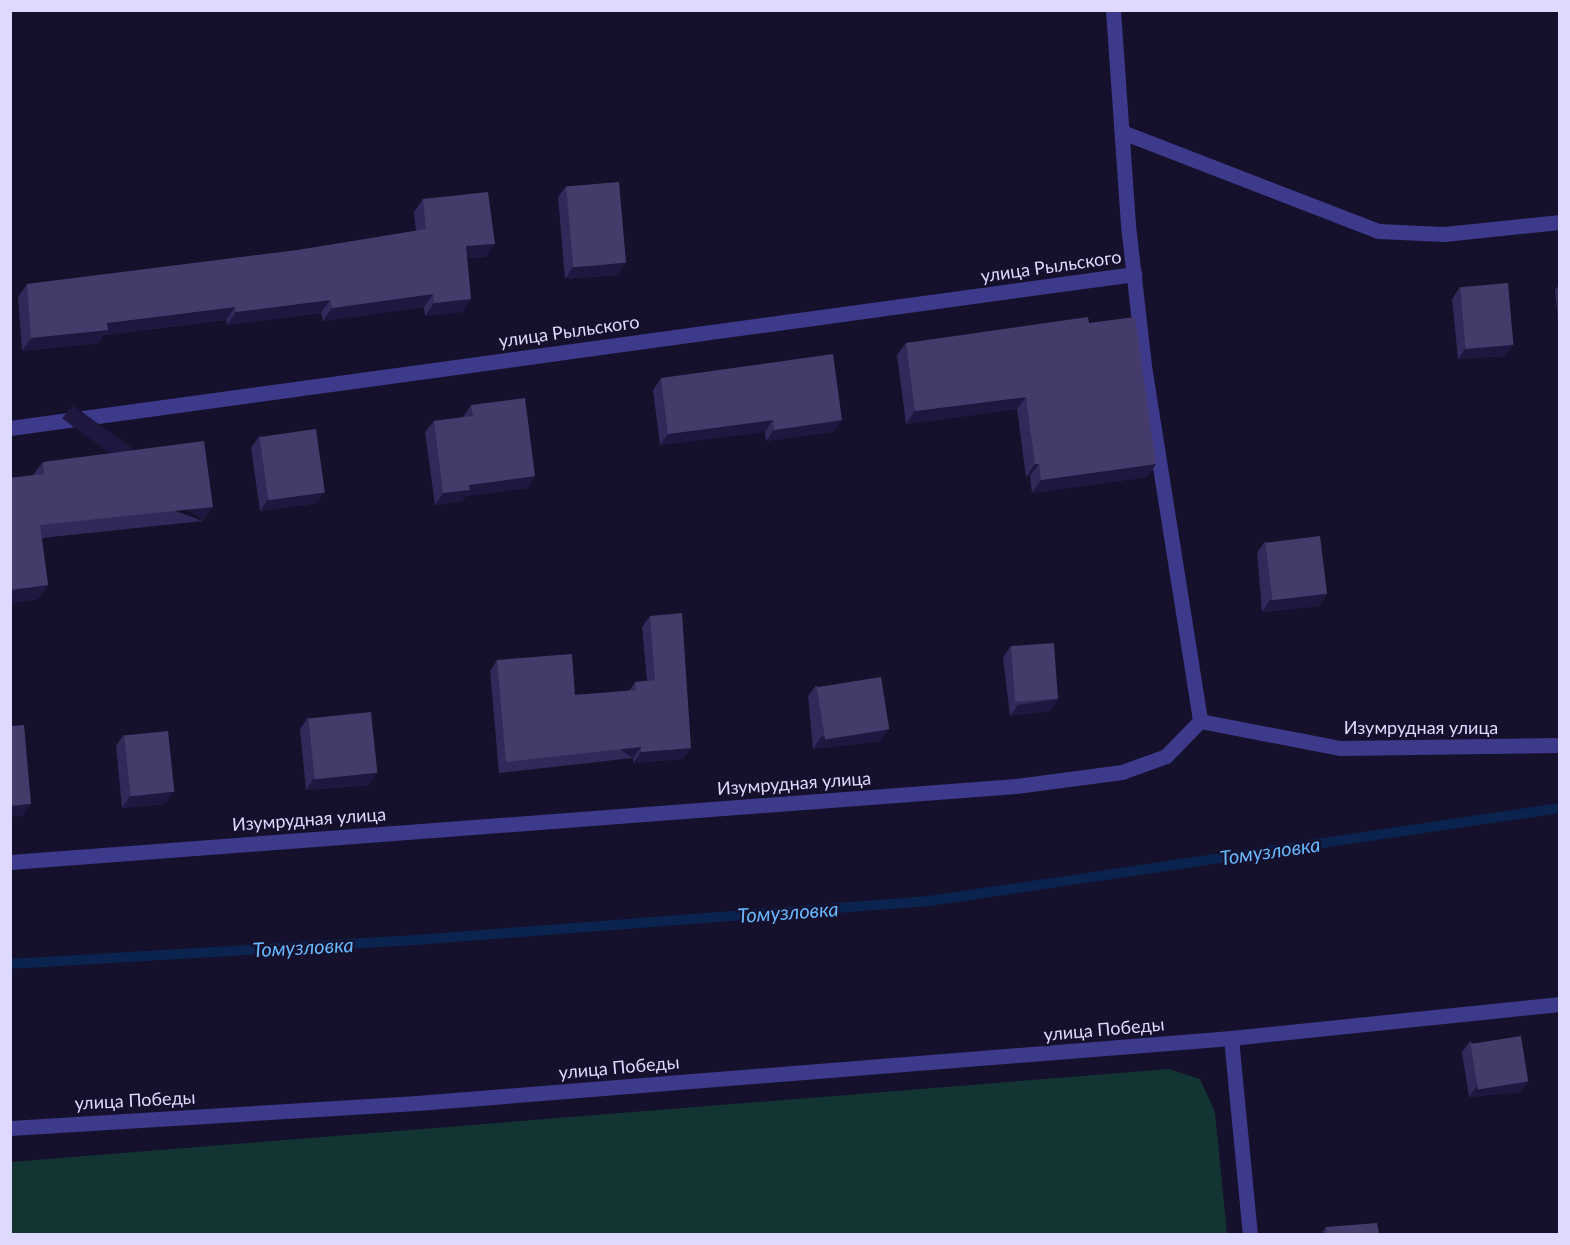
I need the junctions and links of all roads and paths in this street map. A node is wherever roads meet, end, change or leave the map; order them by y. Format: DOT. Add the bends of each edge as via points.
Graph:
graph roads {
  1 [pos="1113,10"];
  2 [pos="1122,132"];
  3 [pos="1560,222"];
  4 [pos="1134,274"];
  5 [pos="10,428"];
  6 [pos="1200,721"];
  7 [pos="1560,745"];
  8 [pos="10,862"];
  9 [pos="1560,1004"];
  10 [pos="1231,1038"];
  11 [pos="10,1128"];
  12 [pos="1250,1234"];
  1 -- 2 [label="street"];
  2 -- 3 [label="street" via="1378,231 1444,234"];
  2 -- 4 [label="street"];
  4 -- 5 [label="street, улица Рыльского"];
  4 -- 6 [label="street" via="1144,366"];
  6 -- 7 [label="street, Изумрудная улица" via="1340,748"];
  6 -- 8 [label="street, Изумрудная улица" via="1166,756 1122,772 1016,786"];
  9 -- 10 [label="street, улица Победы"];
  10 -- 11 [label="street, улица Победы" via="417,1103"];
  10 -- 12 [label="street"];
}
